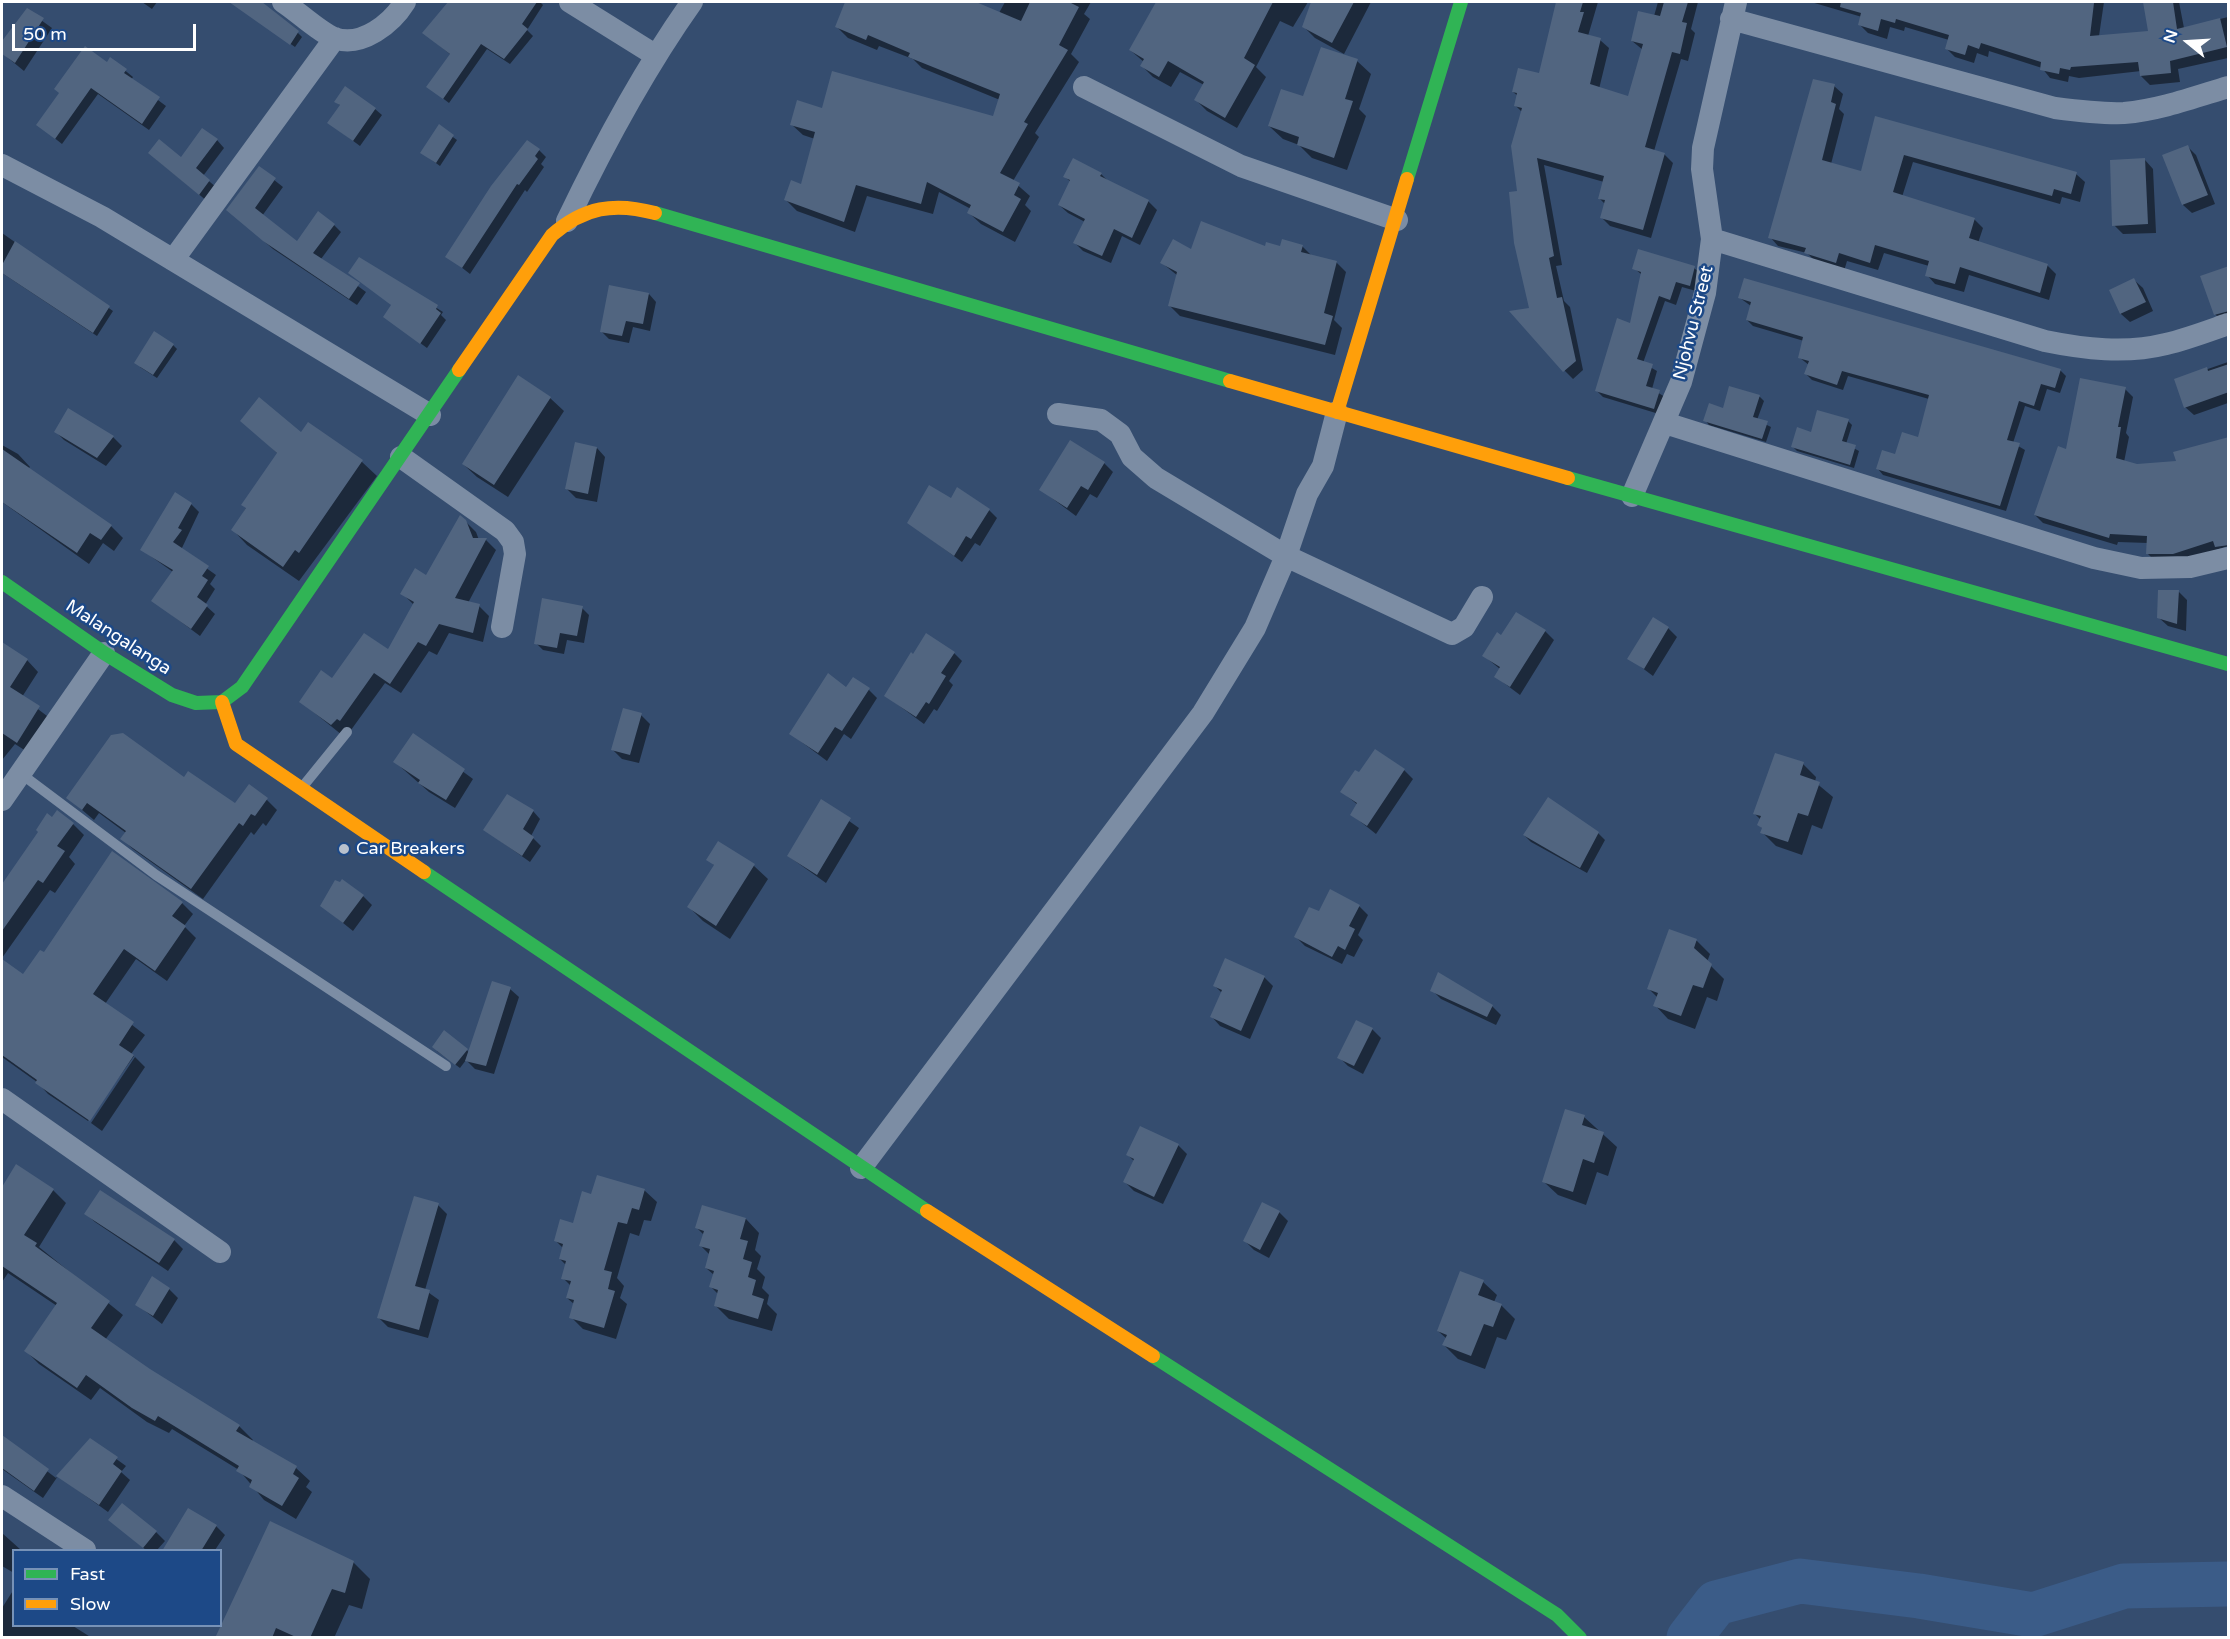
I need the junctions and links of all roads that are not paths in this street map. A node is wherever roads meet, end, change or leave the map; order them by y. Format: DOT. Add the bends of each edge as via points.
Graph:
graph roads {
  1 [pos="283,2"];
  2 [pos="405,2"];
  3 [pos="570,2"];
  4 [pos="692,2"];
  5 [pos="1461,2"];
  6 [pos="1734,10"];
  7 [pos="334,38"];
  8 [pos="655,55"];
  9 [pos="1084,87"];
  10 [pos="2229,87"];
  11 [pos="2,165"];
  12 [pos="1397,220"];
  13 [pos="567,221"];
  14 [pos="1712,239"];
  15 [pos="173,260"];
  16 [pos="2229,324"];
  17 [pos="1337,412"];
  18 [pos="1058,414"];
  19 [pos="430,415"];
  20 [pos="1665,423"];
  21 [pos="401,457"];
  22 [pos="1632,496"];
  23 [pos="1286,556"];
  24 [pos="2229,558"];
  25 [pos="2,582"];
  26 [pos="1482,597"];
  27 [pos="502,627"];
  28 [pos="104,653"];
  29 [pos="2229,664"];
  30 [pos="222,702"];
  31 [pos="347,732"];
  32 [pos="20,773"];
  33 [pos="302,788"];
  34 [pos="2,800"];
  35 [pos="446,1066"];
  36 [pos="2,1099"];
  37 [pos="861,1168"];
  38 [pos="220,1252"];
  39 [pos="2,1496"];
  40 [pos="82,1549"];
  41 [pos="1580,1638"];
  1 -- 7 [label="street"];
  2 -- 7 [label="street" via="378,31 355,38"];
  3 -- 8 [label="street"];
  4 -- 8 [label="street"];
  5 -- 12 [label="street"];
  6 -- 10 [label="street" via="2055,108 2125,113"];
  6 -- 14 [label="street, Njohvu Street" via="1703,148 1702,169"];
  7 -- 15 [label="street"];
  8 -- 13 [label="street" via="606,140"];
  9 -- 12 [label="street" via="1241,166"];
  11 -- 15 [label="street"];
  12 -- 17 [label="street"];
  13 -- 17 [label="street" via="597,207 635,208"];
  13 -- 19 [label="street" via="539,253"];
  14 -- 16 [label="street" via="2078,347 2119,350 2165,345"];
  14 -- 20 [label="street, Njohvu Street" via="1706,292 1681,382"];
  15 -- 19 [label="street"];
  17 -- 22 [label="street"];
  17 -- 23 [label="street" via="1323,466 1307,494"];
  18 -- 23 [label="street" via="1101,420 1120,434 1132,457 1156,478"];
  19 -- 21 [label="street"];
  20 -- 22 [label="street, Njohvu Street"];
  20 -- 24 [label="street" via="2094,558 2141,568 2190,567"];
  21 -- 27 [label="street" via="505,531 513,542 515,554"];
  21 -- 30 [label="street" via="242,687"];
  22 -- 29 [label="street"];
  23 -- 26 [label="street" via="1452,634 1464,627"];
  23 -- 37 [label="street" via="1255,628 1203,713"];
  25 -- 28 [label="street, Malangalanga"];
  28 -- 30 [label="street, Malangalanga" via="172,695 196,703"];
  28 -- 32 [label="street"];
  30 -- 33 [label="street" via="236,744"];
  31 -- 33 [label="lane"];
  32 -- 34 [label="street"];
  32 -- 35 [label="lane" via="156,875"];
  33 -- 37 [label="street"];
  36 -- 38 [label="street"];
  37 -- 41 [label="street" via="1557,1615"];
  39 -- 40 [label="street"];
}
